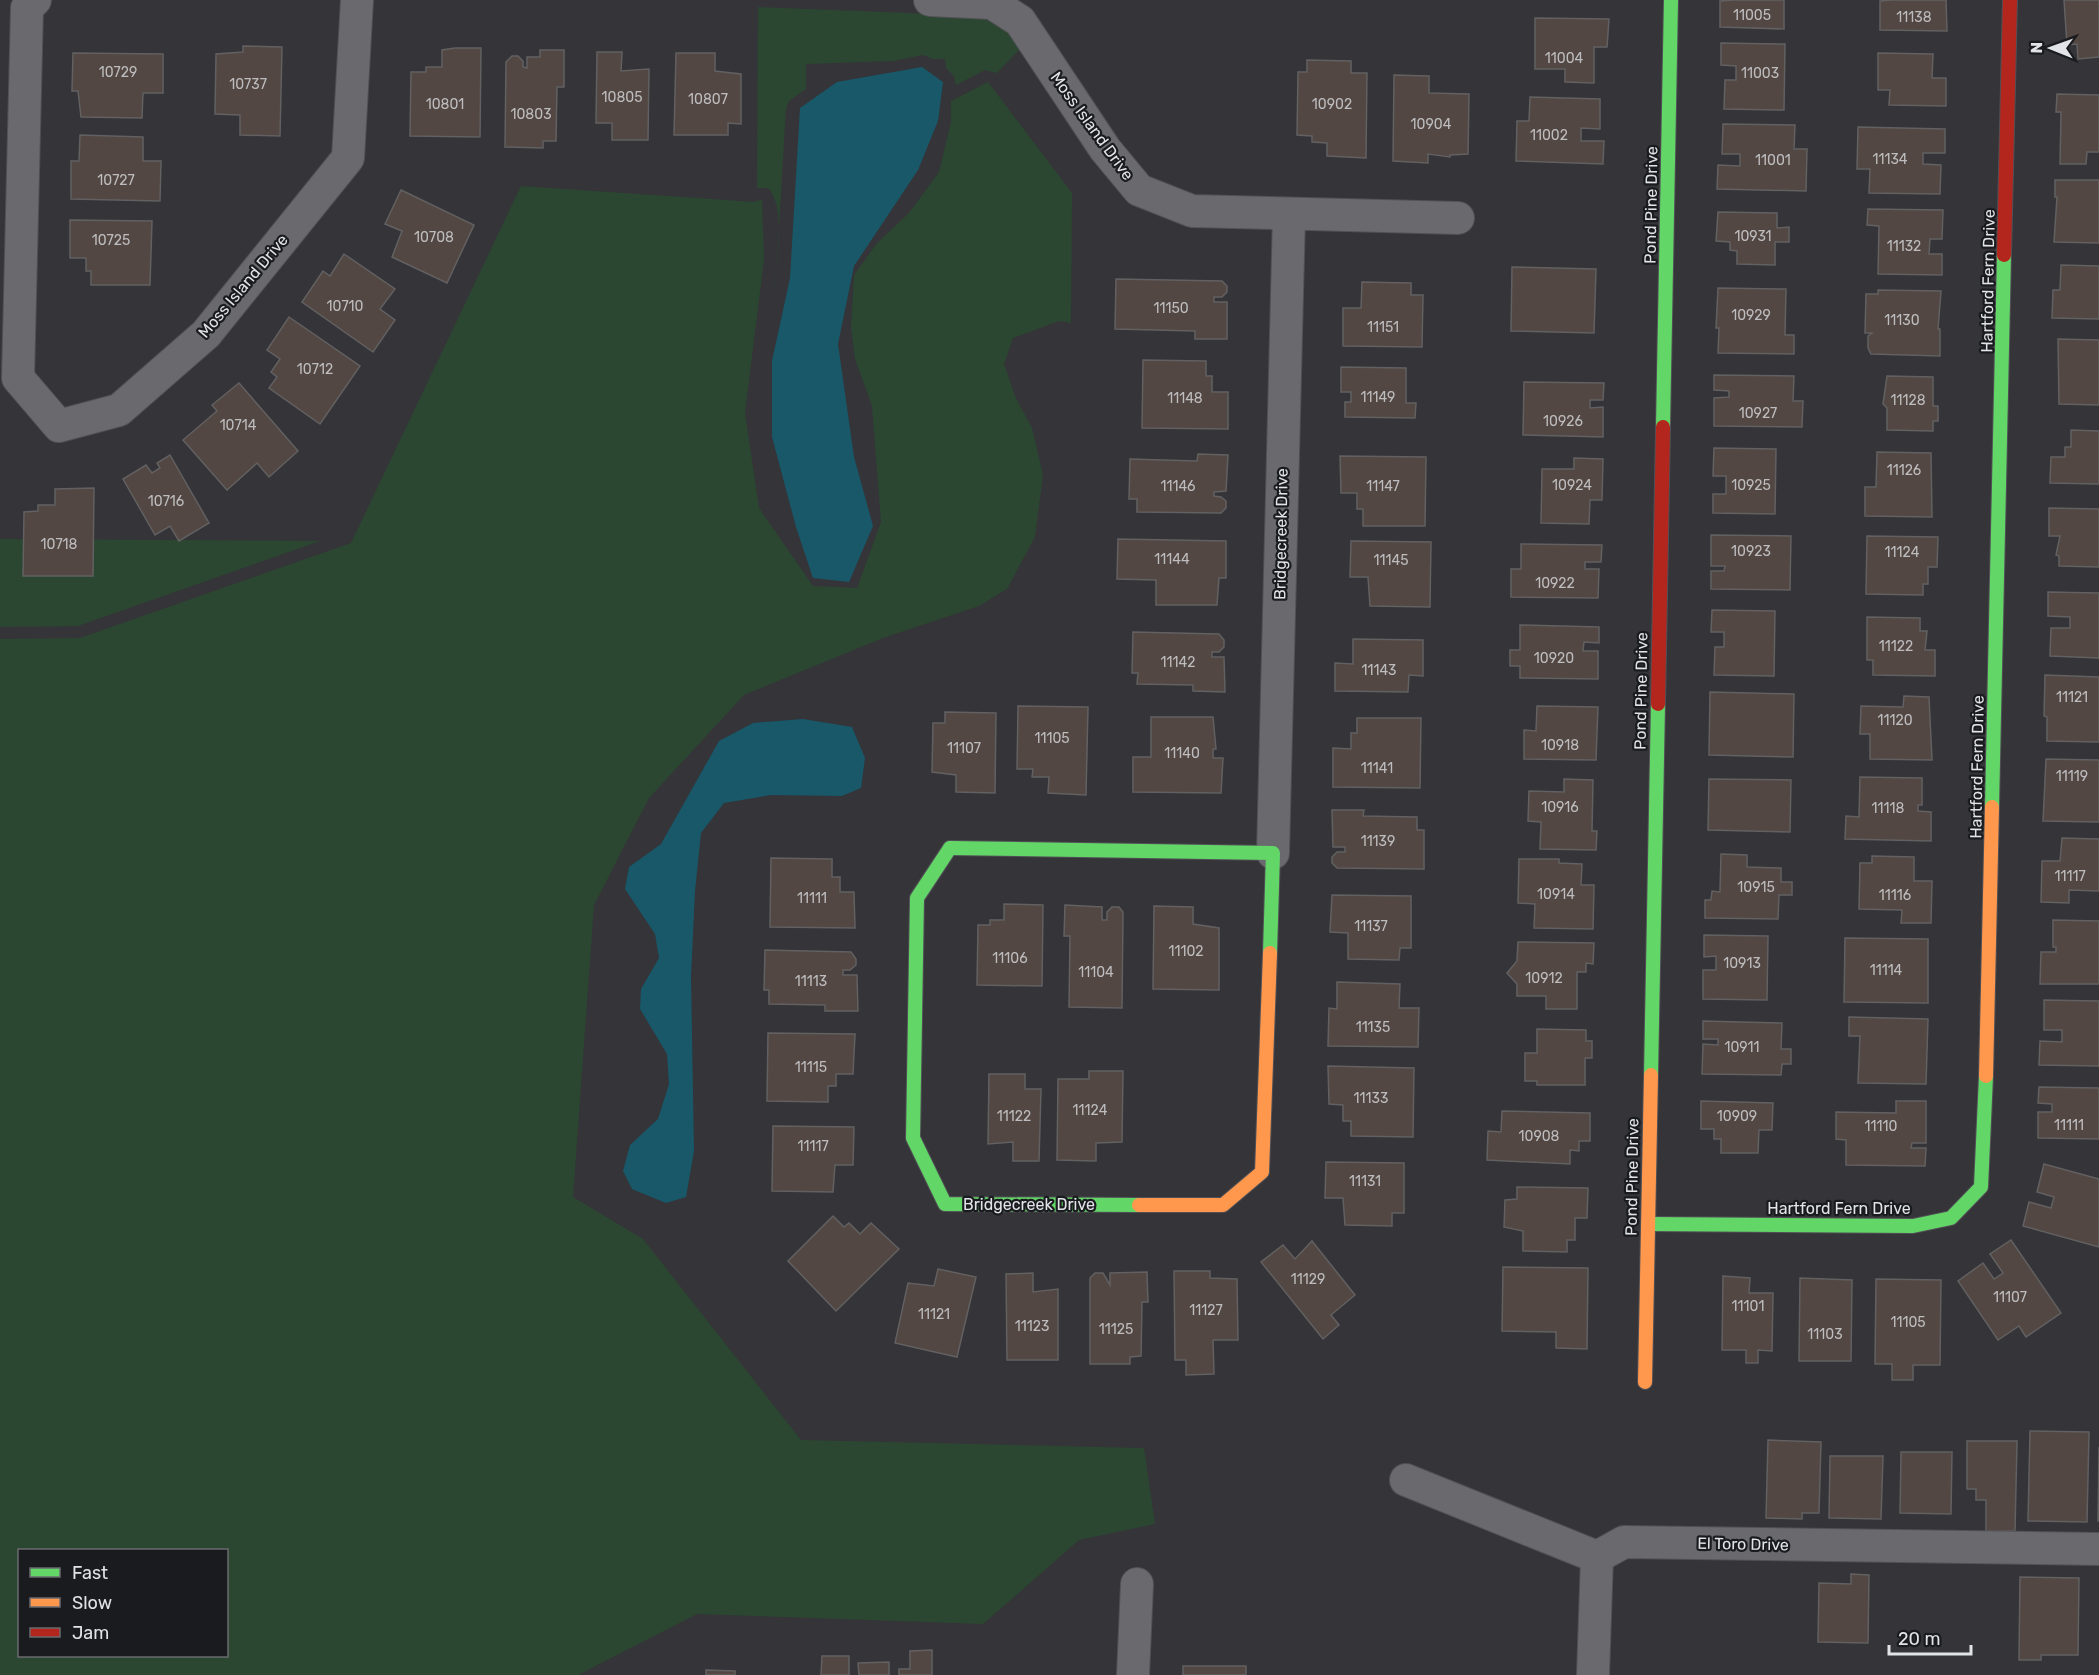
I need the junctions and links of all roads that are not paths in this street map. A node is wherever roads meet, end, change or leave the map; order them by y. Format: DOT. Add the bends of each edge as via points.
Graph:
graph roads {
  1 [pos="35,0"];
  2 [pos="357,0"];
  3 [pos="930,0"];
  4 [pos="1671,0"];
  5 [pos="2010,0"];
  6 [pos="1289,215"];
  7 [pos="1458,218"];
  8 [pos="1273,853"];
  9 [pos="1648,1224"];
  10 [pos="1645,1382"];
  11 [pos="1406,1480"];
  12 [pos="2099,1549"];
  13 [pos="1597,1557"];
  14 [pos="1137,1584"];
  15 [pos="1133,1675"];
  16 [pos="1593,1675"];
  1 -- 2 [label="street, Moss Island Drive" via="27,8 18,378 59,426 119,410 206,334 348,158"];
  3 -- 6 [label="street, Moss Island Drive" via="992,3 1020,21 1106,149 1139,190 1192,211"];
  4 -- 9 [label="street, Pond Pine Drive"];
  5 -- 9 [label="street, Hartford Fern Drive" via="1986,1108 1981,1187 1951,1218 1913,1226"];
  6 -- 7 [label="street, Moss Island Drive"];
  6 -- 8 [label="street, Bridgecreek Drive"];
  8 -- 8 [label="street, Bridgecreek Drive" via="950,848 916,898 913,1138 945,1204 1223,1205 1262,1172"];
  9 -- 10 [label="street, Pond Pine Drive"];
  11 -- 13 [label="street"];
  12 -- 13 [label="street, El Toro Drive" via="1624,1542"];
  13 -- 16 [label="street"];
  14 -- 15 [label="street"];
}
